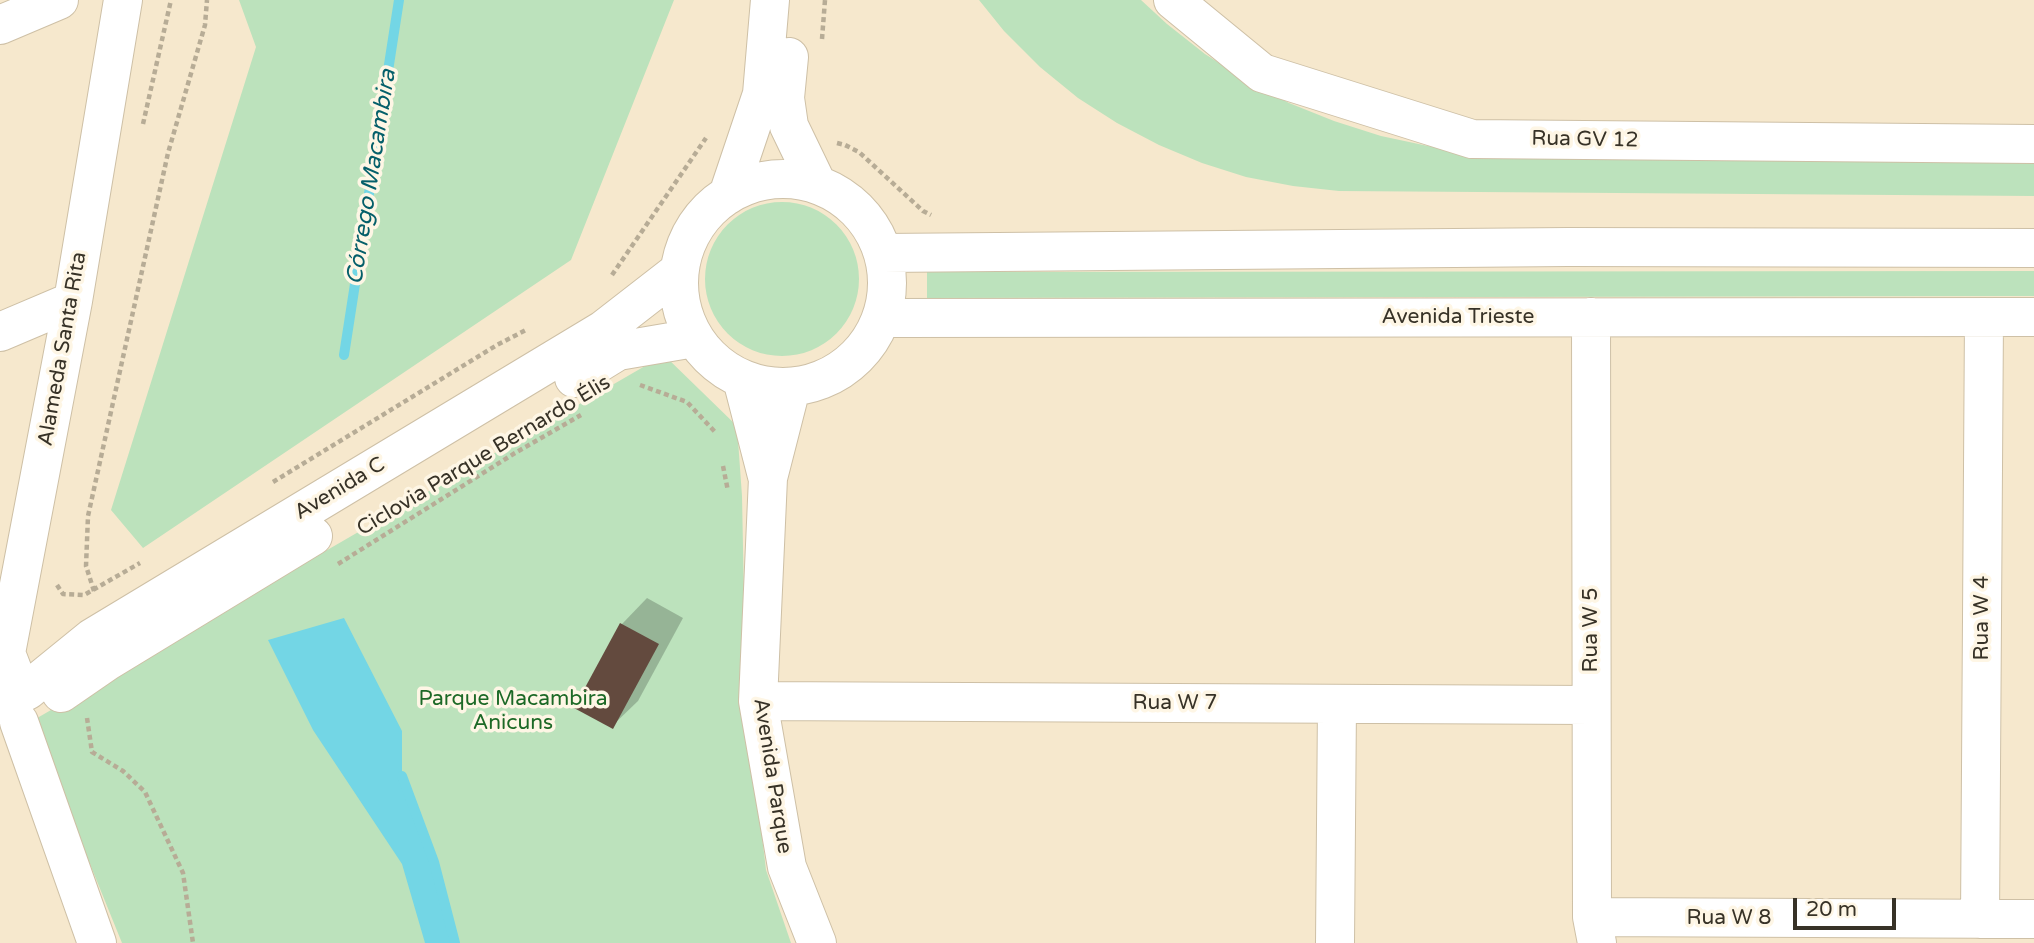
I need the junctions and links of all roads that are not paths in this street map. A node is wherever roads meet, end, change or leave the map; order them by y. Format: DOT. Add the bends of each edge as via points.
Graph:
graph roads {
  1 [pos="59,0"];
  2 [pos="123,0"];
  3 [pos="770,0"];
  4 [pos="794,0"];
  5 [pos="1173,0"];
  6 [pos="0,25"];
  7 [pos="2034,144"];
  8 [pos="817,184"];
  9 [pos="728,195"];
  10 [pos="2034,248"];
  11 [pos="883,253"];
  12 [pos="679,271"];
  13 [pos="73,302"];
  14 [pos="1591,317"];
  15 [pos="1984,317"];
  16 [pos="2034,317"];
  17 [pos="881,318"];
  18 [pos="0,332"];
  19 [pos="694,338"];
  20 [pos="742,379"];
  21 [pos="791,388"];
  22 [pos="768,478"];
  23 [pos="758,701"];
  24 [pos="1338,704"];
  25 [pos="1591,705"];
  26 [pos="12,712"];
  27 [pos="1980,919"];
  28 [pos="2034,919"];
  29 [pos="1594,930"];
  30 [pos="1704,930"];
  31 [pos="97,943"];
  32 [pos="817,943"];
  33 [pos="1335,943"];
  1 -- 6 [label="street"];
  2 -- 13 [label="street, Alameda Santa Rita"];
  3 -- 9 [label="street" via="762,94"];
  4 -- 8 [label="street" via="785,98 789,127"];
  5 -- 7 [label="street, Rua GV 12" via="1262,73 1472,139"];
  8 -- 9 [label="street" via="771,180"];
  8 -- 11 [label="street" via="858,211 874,230"];
  9 -- 12 [label="street" via="695,227"];
  10 -- 11 [label="street"];
  11 -- 17 [label="street" via="888,286"];
  12 -- 19 [label="street" via="680,305"];
  12 -- 26 [label="street, Avenida C" via="603,330 92,638"];
  13 -- 18 [label="street"];
  13 -- 26 [label="street, Alameda Santa Rita" via="6,653 14,674"];
  14 -- 15 [label="street, Avenida Trieste"];
  14 -- 17 [label="street, Avenida Trieste"];
  14 -- 25 [label="street, Rua W 5"];
  15 -- 16 [label="street, Avenida Trieste"];
  15 -- 27 [label="street, Rua W 4"];
  17 -- 21 [label="street" via="871,339 846,366 826,378"];
  19 -- 20 [label="street" via="709,358"];
  19 -- 26 [label="street, Avenida C" via="618,351 106,662"];
  20 -- 21 [label="street" via="766,387"];
  20 -- 22 [label="street, Avenida Parque"];
  21 -- 22 [label="street, Avenida Parque"];
  22 -- 23 [label="street, Avenida Parque"];
  23 -- 24 [label="street, Rua W 7"];
  23 -- 32 [label="street, Avenida Parque" via="787,867"];
  24 -- 25 [label="street, Rua W 7"];
  24 -- 33 [label="street"];
  25 -- 29 [label="street, Rua W 5"];
  26 -- 31 [label="street, Alameda Santa Rita"];
  27 -- 28 [label="street, Rua W 8"];
  27 -- 30 [label="street, Rua W 8"];
  29 -- 30 [label="street, Rua W 8"];
}
